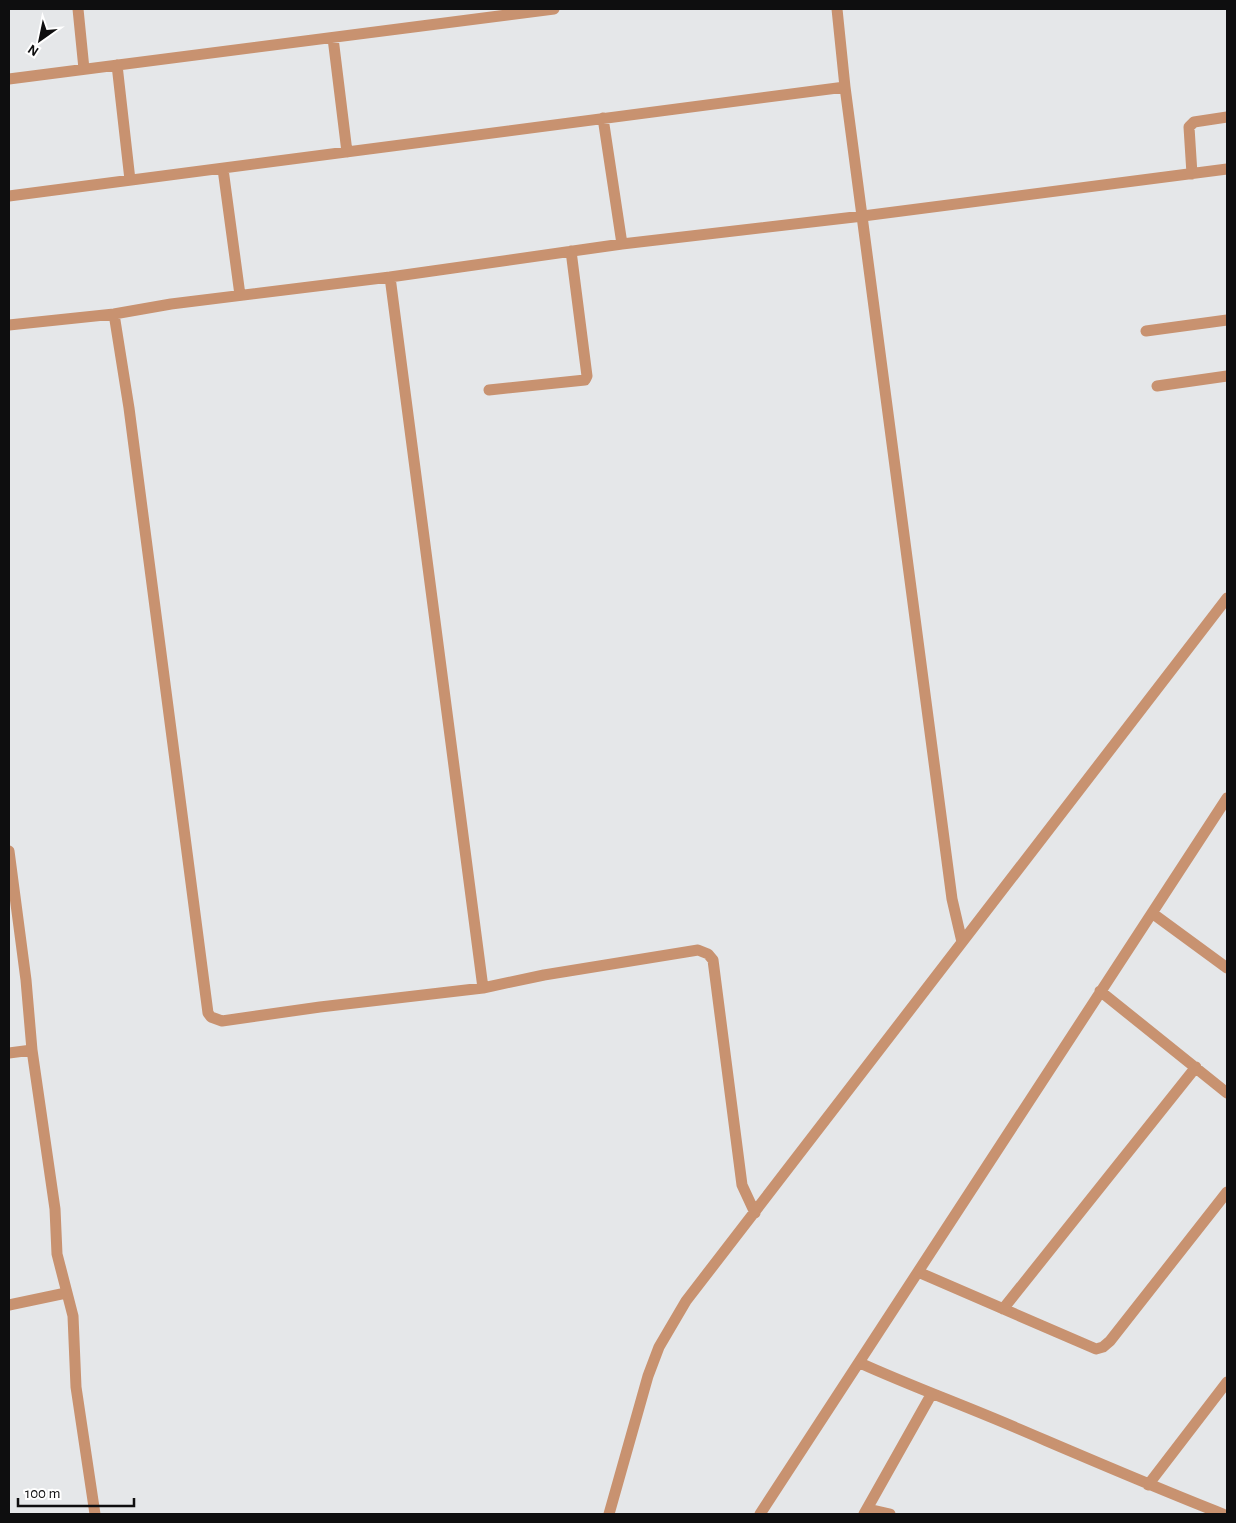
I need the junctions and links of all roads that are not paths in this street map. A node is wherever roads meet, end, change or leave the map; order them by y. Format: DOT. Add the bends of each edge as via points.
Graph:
graph roads {
  1 [pos="78,9"];
  2 [pos="554,9"];
  3 [pos="837,9"];
  4 [pos="333,38"];
  5 [pos="117,65"];
  6 [pos="84,70"];
  7 [pos="9,79"];
  8 [pos="845,87"];
  9 [pos="1227,117"];
  10 [pos="602,118"];
  11 [pos="347,152"];
  12 [pos="223,169"];
  13 [pos="1227,169"];
  14 [pos="1192,174"];
  15 [pos="130,180"];
  16 [pos="9,196"];
  17 [pos="863,216"];
  18 [pos="622,244"];
  19 [pos="571,251"];
  20 [pos="390,277"];
  21 [pos="240,295"];
  22 [pos="114,314"];
  23 [pos="1227,320"];
  24 [pos="9,325"];
  25 [pos="1146,331"];
  26 [pos="1227,376"];
  27 [pos="1157,386"];
  28 [pos="489,390"];
  29 [pos="1227,598"];
  30 [pos="1227,798"];
  31 [pos="9,851"];
  32 [pos="1152,912"];
  33 [pos="962,942"];
  34 [pos="1227,968"];
  35 [pos="483,988"];
  36 [pos="1100,992"];
  37 [pos="32,1050"];
  38 [pos="9,1053"];
  39 [pos="1196,1067"];
  40 [pos="1227,1093"];
  41 [pos="1227,1192"];
  42 [pos="755,1213"];
  43 [pos="918,1272"];
  44 [pos="66,1293"];
  45 [pos="9,1304"];
  46 [pos="1003,1309"];
  47 [pos="860,1363"];
  48 [pos="1227,1382"];
  49 [pos="931,1395"];
  50 [pos="1148,1485"];
  51 [pos="866,1511"];
  52 [pos="95,1514"];
  53 [pos="609,1514"];
  54 [pos="760,1514"];
  55 [pos="890,1514"];
  56 [pos="1223,1514"];
  1 -- 6 [label="street"];
  2 -- 4 [label="street"];
  3 -- 8 [label="street"];
  4 -- 5 [label="street"];
  4 -- 11 [label="street"];
  5 -- 6 [label="street"];
  5 -- 15 [label="street"];
  6 -- 7 [label="street"];
  8 -- 10 [label="street"];
  8 -- 17 [label="street"];
  9 -- 14 [label="street" via="1194,122 1189,127"];
  10 -- 11 [label="street"];
  10 -- 18 [label="street"];
  11 -- 12 [label="street"];
  12 -- 15 [label="street"];
  12 -- 21 [label="street"];
  13 -- 14 [label="street"];
  14 -- 17 [label="street"];
  15 -- 16 [label="street"];
  17 -- 18 [label="street"];
  17 -- 33 [label="street" via="952,899"];
  18 -- 19 [label="street"];
  19 -- 20 [label="street"];
  19 -- 28 [label="street" via="587,376 584,380"];
  20 -- 21 [label="street"];
  20 -- 35 [label="street"];
  21 -- 22 [label="street"];
  22 -- 24 [label="street"];
  22 -- 35 [label="street" via="130,408 208,1013 222,1021"];
  23 -- 25 [label="street"];
  26 -- 27 [label="street"];
  29 -- 33 [label="street"];
  30 -- 32 [label="street"];
  31 -- 37 [label="street"];
  32 -- 34 [label="street"];
  32 -- 36 [label="street"];
  33 -- 42 [label="street"];
  35 -- 42 [label="street" via="544,974 698,950 708,954 713,960 742,1185"];
  36 -- 39 [label="street"];
  36 -- 43 [label="street"];
  37 -- 38 [label="street"];
  37 -- 44 [label="street" via="55,1209 57,1254"];
  39 -- 40 [label="street"];
  39 -- 46 [label="street"];
  41 -- 46 [label="street" via="1103,1347 1096,1349"];
  42 -- 53 [label="street" via="686,1301 659,1347"];
  43 -- 46 [label="street"];
  43 -- 47 [label="street"];
  44 -- 45 [label="street"];
  44 -- 52 [label="street" via="74,1321 76,1387"];
  47 -- 49 [label="street"];
  47 -- 54 [label="street"];
  48 -- 50 [label="street"];
  49 -- 50 [label="street"];
  49 -- 51 [label="street"];
  50 -- 56 [label="street"];
  51 -- 55 [label="street"];
}
